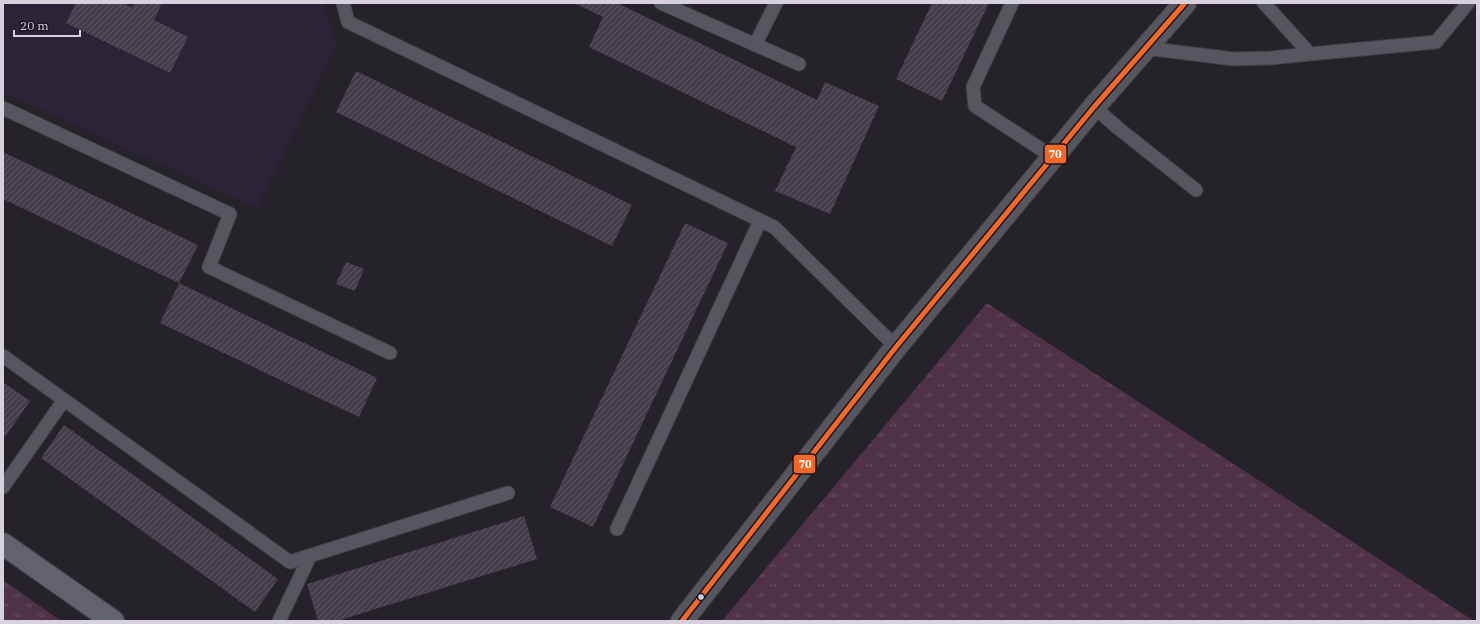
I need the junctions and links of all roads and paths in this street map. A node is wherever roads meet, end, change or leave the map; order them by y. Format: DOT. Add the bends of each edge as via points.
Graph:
graph roads {
  1 [pos="343,3"];
  2 [pos="661,3"];
  3 [pos="776,3"];
  4 [pos="1012,3"];
  5 [pos="1185,3"];
  6 [pos="1264,3"];
  7 [pos="1468,3"];
  8 [pos="755,45"];
  9 [pos="1145,48"];
  10 [pos="1310,54"];
  11 [pos="799,64"];
  12 [pos="1094,107"];
  13 [pos="3,108"];
  14 [pos="1053,157"];
  15 [pos="1196,190"];
  16 [pos="760,221"];
  17 [pos="896,347"];
  18 [pos="390,353"];
  19 [pos="3,356"];
  20 [pos="64,400"];
  21 [pos="3,486"];
  22 [pos="508,493"];
  23 [pos="617,529"];
  24 [pos="3,544"];
  25 [pos="310,556"];
  26 [pos="113,621"];
  27 [pos="279,621"];
  28 [pos="682,621"];
  1 -- 16 [label="lane" via="348,22"];
  2 -- 8 [label="lane"];
  3 -- 8 [label="lane"];
  4 -- 14 [label="lane" via="973,87 975,106"];
  5 -- 9 [label="street"];
  6 -- 10 [label="lane"];
  7 -- 10 [label="lane" via="1436,42"];
  8 -- 11 [label="lane"];
  9 -- 10 [label="lane" via="1234,59"];
  9 -- 12 [label="street"];
  12 -- 14 [label="street"];
  12 -- 15 [label="lane"];
  13 -- 18 [label="lane" via="230,214 209,267"];
  14 -- 17 [label="street"];
  16 -- 17 [label="lane" via="774,227"];
  16 -- 23 [label="lane"];
  17 -- 28 [label="street"];
  19 -- 20 [label="lane"];
  20 -- 21 [label="lane"];
  20 -- 25 [label="lane" via="290,562"];
  22 -- 25 [label="lane"];
  24 -- 26 [label="main road"];
  25 -- 27 [label="lane"];
}
